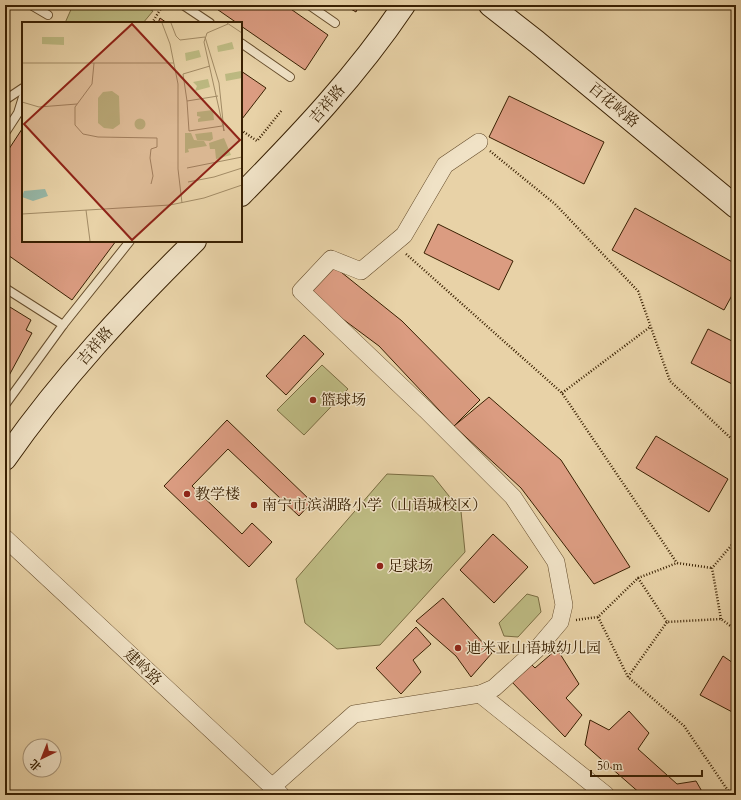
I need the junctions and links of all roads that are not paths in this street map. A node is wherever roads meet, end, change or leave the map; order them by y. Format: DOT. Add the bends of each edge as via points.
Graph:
graph roads {
  1 [pos="31,5"];
  2 [pos="184,5"];
  3 [pos="309,5"];
  4 [pos="404,5"];
  5 [pos="490,5"];
  6 [pos="48,15"];
  7 [pos="209,22"];
  8 [pos="335,23"];
  9 [pos="242,45"];
  10 [pos="290,76"];
  11 [pos="22,89"];
  12 [pos="5,100"];
  13 [pos="21,115"];
  14 [pos="5,133"];
  15 [pos="479,142"];
  16 [pos="242,194"];
  17 [pos="736,207"];
  18 [pos="129,242"];
  19 [pos="193,242"];
  20 [pos="5,288"];
  21 [pos="63,325"];
  22 [pos="5,405"];
  23 [pos="5,459"];
  24 [pos="5,538"];
  25 [pos="480,694"];
  26 [pos="277,791"];
  27 [pos="606,795"];
  1 -- 6 [label="lane"];
  2 -- 7 [label="lane"];
  3 -- 8 [label="lane"];
  4 -- 16 [label="street, 吉祥路" via="327,105"];
  5 -- 17 [label="street, 百花岭路"];
  9 -- 10 [label="lane"];
  11 -- 12 [label="lane"];
  13 -- 14 [label="lane"];
  15 -- 25 [label="street" via="445,165 404,235 395,243 361,271 331,259 301,291 513,497 556,562 564,605 560,622 537,649 494,688"];
  18 -- 21 [label="lane"];
  19 -- 23 [label="street, 吉祥路" via="89,352"];
  20 -- 21 [label="lane"];
  21 -- 22 [label="lane"];
  24 -- 26 [label="street, 建岭路"];
  25 -- 26 [label="street" via="354,714"];
  25 -- 27 [label="street"];
}
